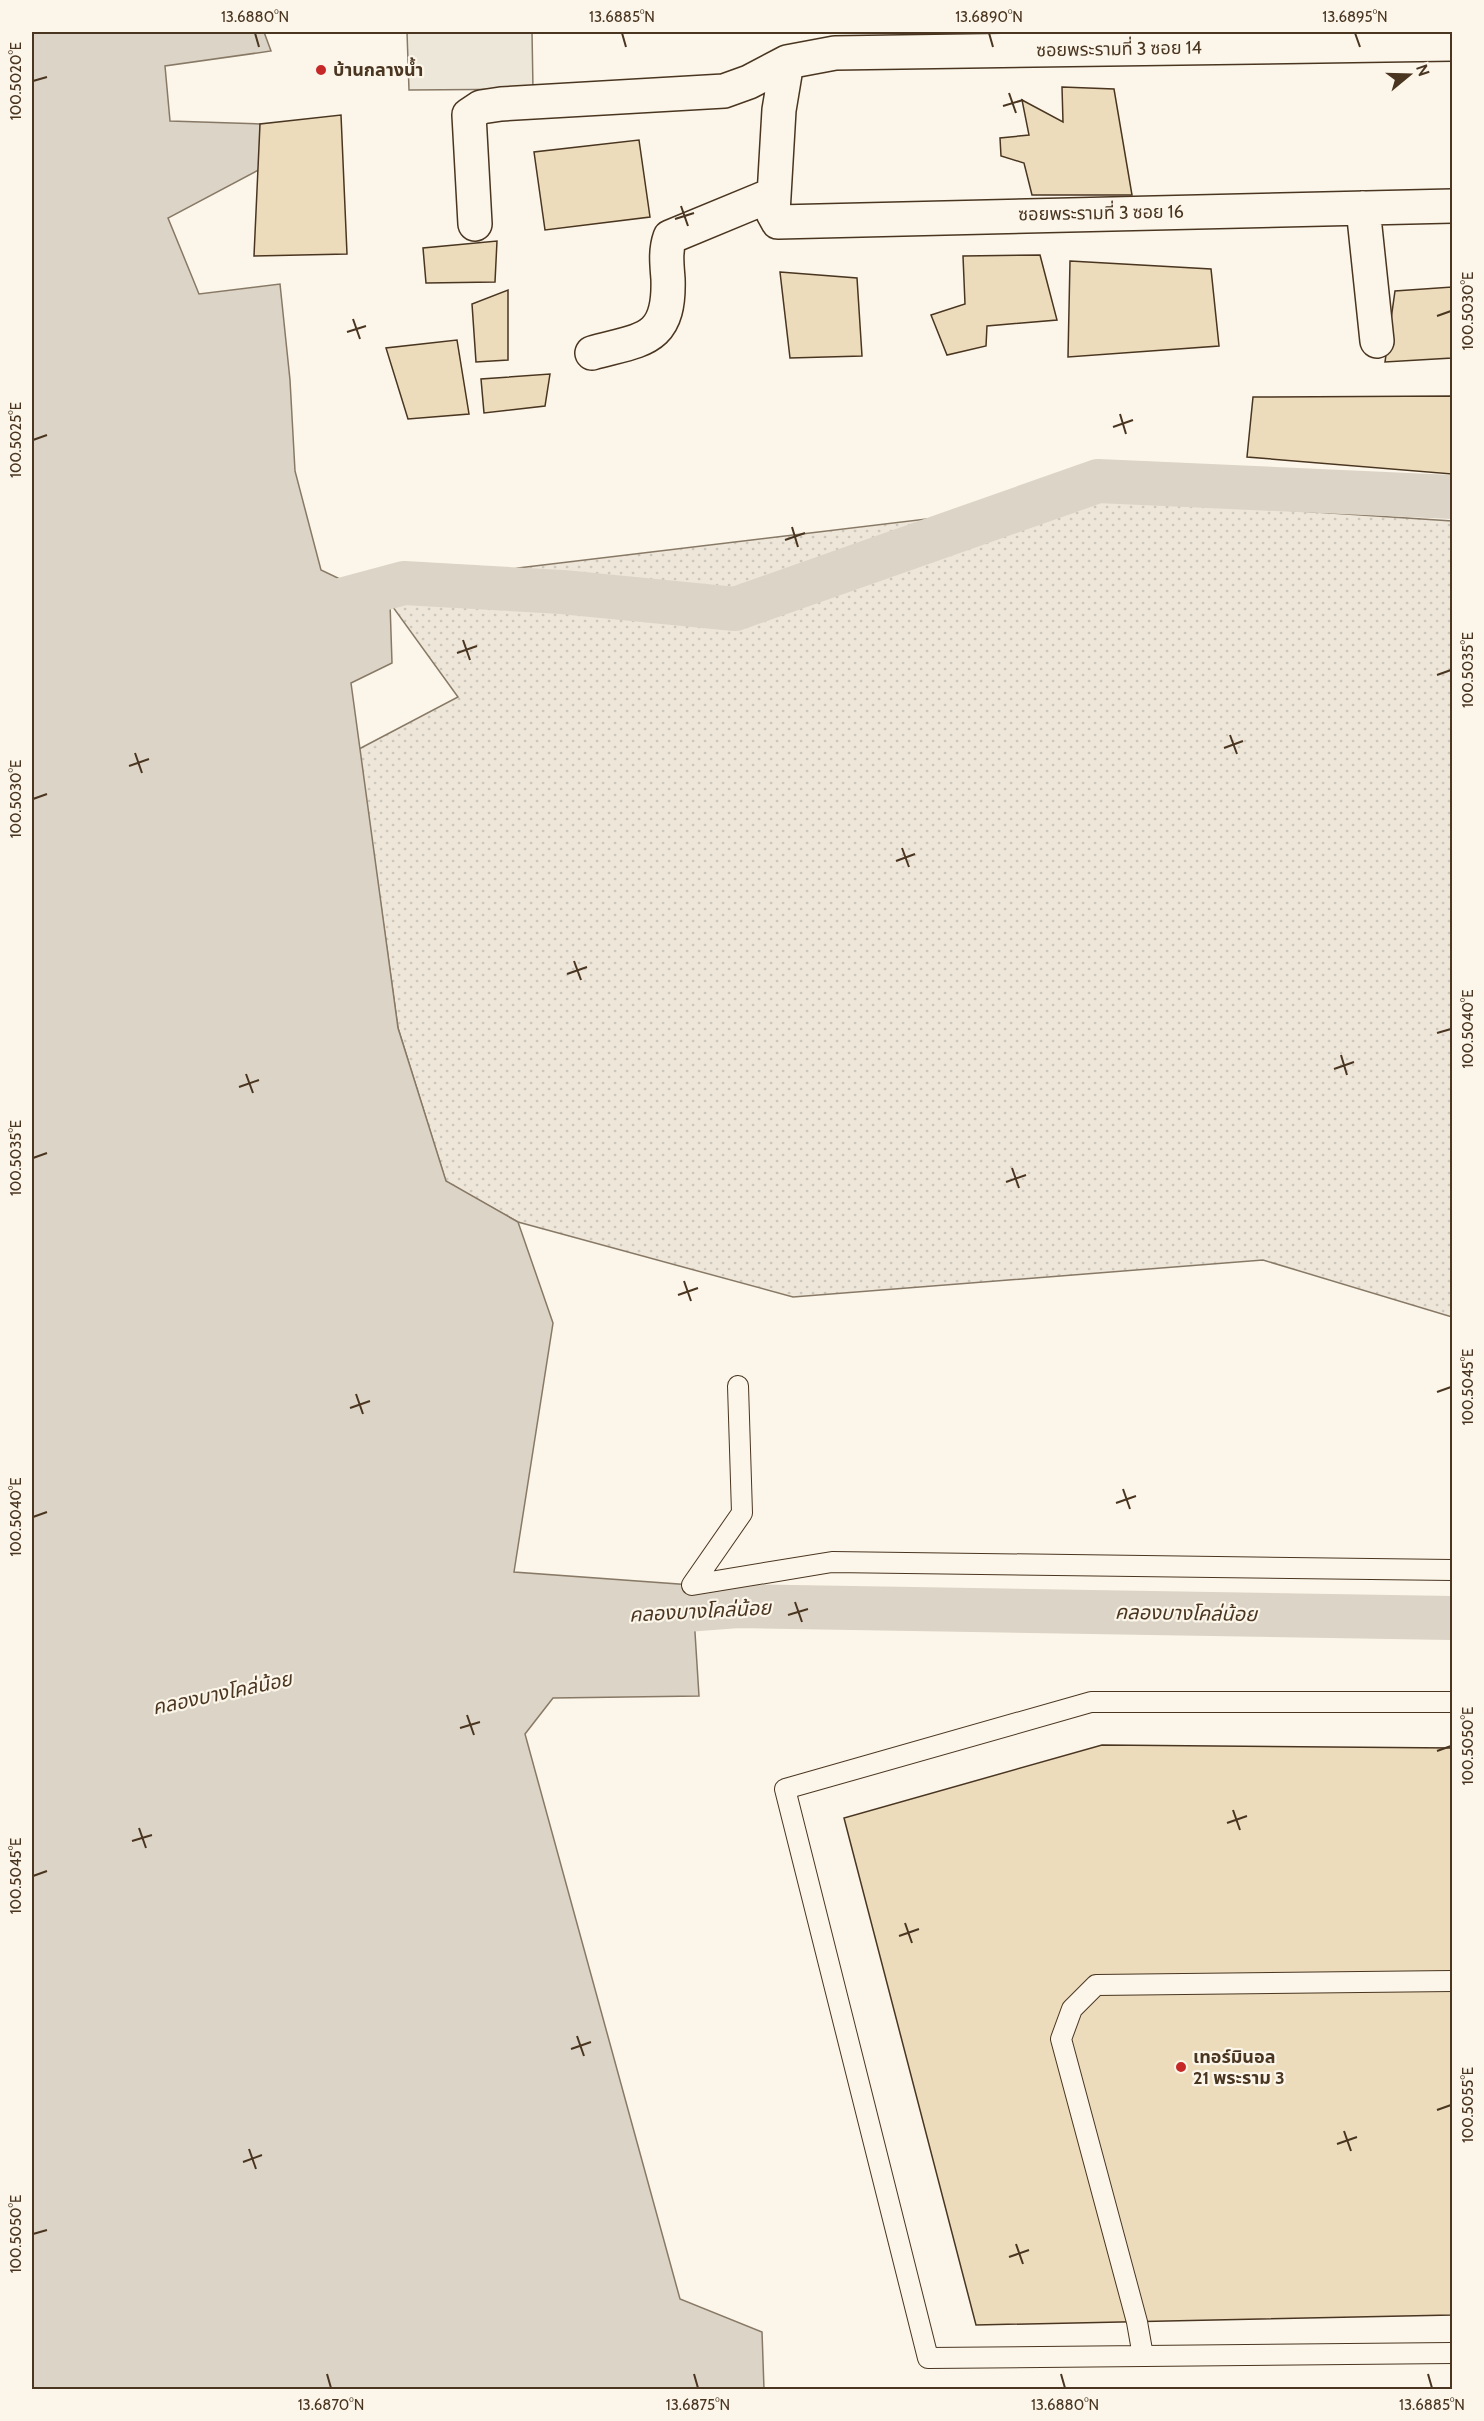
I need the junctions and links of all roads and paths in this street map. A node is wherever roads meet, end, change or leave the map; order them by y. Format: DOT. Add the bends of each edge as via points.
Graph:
graph roads {
  1 [pos="1452,44"];
  2 [pos="787,62"];
  3 [pos="774,194"];
  4 [pos="1452,206"];
  5 [pos="1364,207"];
  6 [pos="475,224"];
  7 [pos="1377,341"];
  8 [pos="592,353"];
  9 [pos="738,1386"];
  10 [pos="1452,1570"];
  11 [pos="1452,1702"];
  12 [pos="1452,1981"];
  13 [pos="1452,2353"];
  14 [pos="1143,2356"];
  1 -- 2 [label="street, ซอยพระรามที่ 3 ซอย 14" via="835,53"];
  2 -- 3 [label="street" via="779,110"];
  2 -- 6 [label="street, ซอยพระรามที่ 3 ซอย 14" via="724,91 481,108 469,115"];
  3 -- 5 [label="street, ซอยพระรามที่ 3 ซอย 16" via="773,213 778,222"];
  3 -- 8 [label="street" via="670,237 666,248 668,299 663,321 650,336"];
  4 -- 5 [label="street, ซอยพระรามที่ 3 ซอย 16"];
  5 -- 7 [label="street"];
  9 -- 10 [label="lane" via="742,1513 692,1585 832,1562"];
  11 -- 14 [label="lane" via="1091,1702 785,1789 928,2358"];
  12 -- 14 [label="lane" via="1096,1986 1072,2009 1060,2039"];
  13 -- 14 [label="lane"];
}
